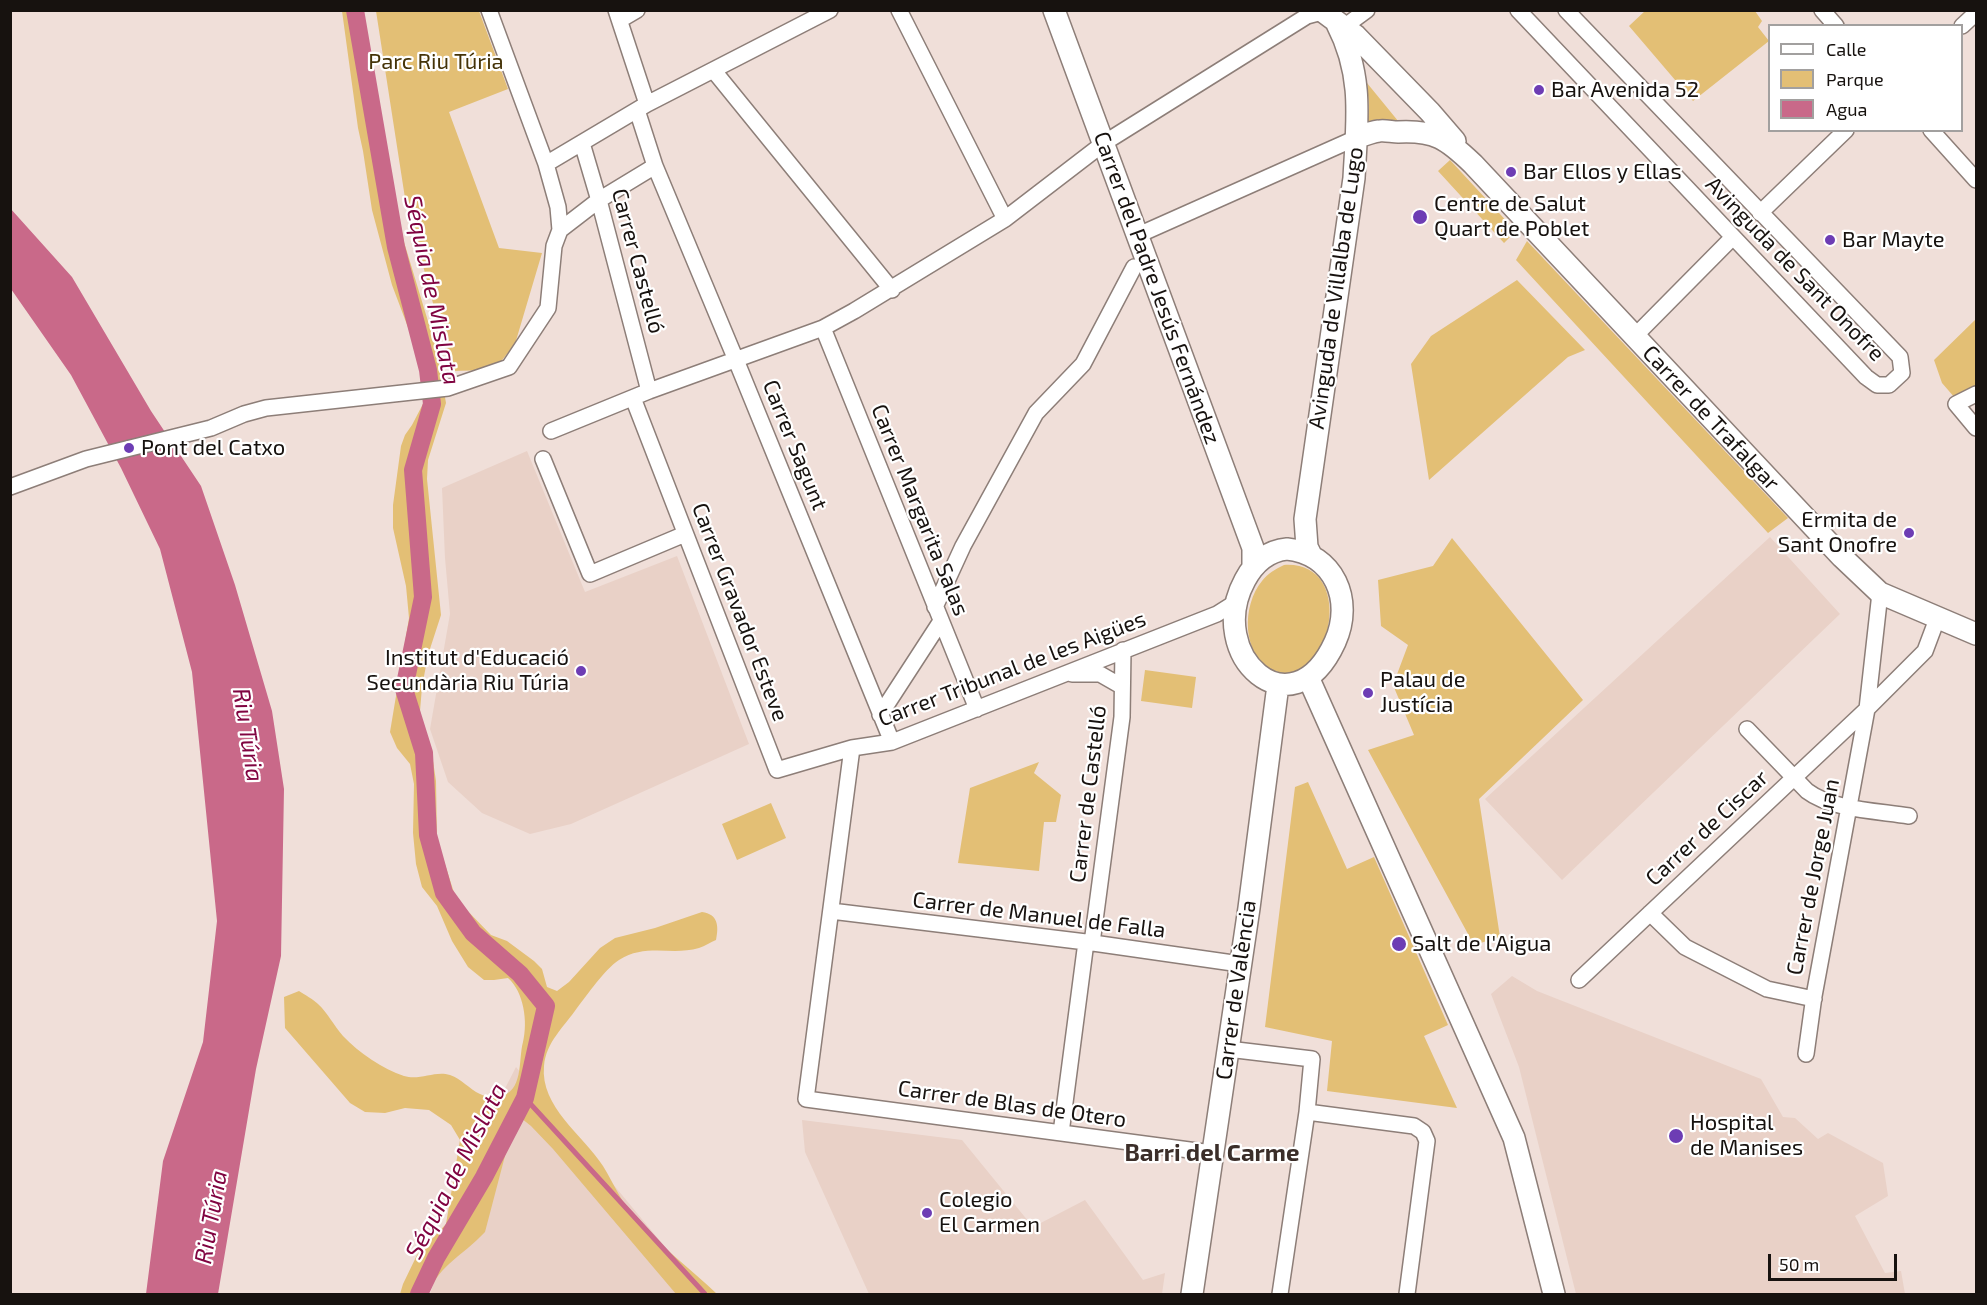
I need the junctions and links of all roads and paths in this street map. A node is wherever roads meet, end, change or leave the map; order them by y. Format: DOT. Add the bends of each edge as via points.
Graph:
graph roads {
  1 [pos="489,10"];
  2 [pos="637,10"];
  3 [pos="830,10"];
  4 [pos="899,10"];
  5 [pos="1054,10"];
  6 [pos="1367,10"];
  7 [pos="1518,10"];
  8 [pos="1566,10"];
  9 [pos="1822,10"];
  10 [pos="1977,13"];
  11 [pos="618,15"];
  12 [pos="1327,15"];
  13 [pos="1834,24"];
  14 [pos="1963,25"];
  15 [pos="714,71"];
  16 [pos="642,107"];
  17 [pos="1396,132"];
  18 [pos="1844,132"];
  19 [pos="1933,132"];
  20 [pos="1356,138"];
  21 [pos="582,143"];
  22 [pos="1104,143"];
  23 [pos="546,164"];
  24 [pos="1473,164"];
  25 [pos="655,166"];
  26 [pos="1354,178"];
  27 [pos="1977,180"];
  28 [pos="599,200"];
  29 [pos="1760,213"];
  30 [pos="1005,219"];
  31 [pos="560,230"];
  32 [pos="1135,230"];
  33 [pos="1733,237"];
  34 [pos="1134,267"];
  35 [pos="891,290"];
  36 [pos="822,328"];
  37 [pos="1635,336"];
  38 [pos="736,360"];
  39 [pos="649,391"];
  40 [pos="1977,394"];
  41 [pos="633,398"];
  42 [pos="1977,428"];
  43 [pos="552,431"];
  44 [pos="543,459"];
  45 [pos="10,487"];
  46 [pos="685,534"];
  47 [pos="1311,555"];
  48 [pos="1253,567"];
  49 [pos="1880,593"];
  50 [pos="1236,602"];
  51 [pos="938,614"];
  52 [pos="1937,619"];
  53 [pos="1977,634"];
  54 [pos="1123,650"];
  55 [pos="1063,674"];
  56 [pos="1308,677"];
  57 [pos="1278,685"];
  58 [pos="1121,686"];
  59 [pos="977,709"];
  60 [pos="1867,709"];
  61 [pos="880,715"];
  62 [pos="1747,729"];
  63 [pos="892,742"];
  64 [pos="852,748"];
  65 [pos="1794,778"];
  66 [pos="1849,807"];
  67 [pos="1910,816"];
  68 [pos="831,911"];
  69 [pos="1650,913"];
  70 [pos="1089,943"];
  71 [pos="1240,964"];
  72 [pos="1579,980"];
  73 [pos="1814,999"];
  74 [pos="1228,1049"];
  75 [pos="1806,1054"];
  76 [pos="1307,1112"];
  77 [pos="1061,1133"];
  78 [pos="1212,1153"];
  79 [pos="1192,1294"];
  80 [pos="1280,1294"];
  81 [pos="1407,1294"];
  82 [pos="1554,1294"];
  1 -- 23 [label="street"];
  2 -- 11 [label="street"];
  3 -- 15 [label="street"];
  4 -- 30 [label="street"];
  5 -- 22 [label="street, Carrer del Padre Jesús Fernández"];
  6 -- 12 [label="street" via="1348,24"];
  7 -- 33 [label="street, Avinguda de Sant Onofre"];
  8 -- 29 [label="street, Avinguda de Sant Onofre"];
  9 -- 13 [label="street"];
  10 -- 14 [label="street"];
  11 -- 16 [label="street, Carrer Sagunt"];
  12 -- 20 [label="street, Avinguda de Villalba de Lugo" via="1346,42 1356,76"];
  12 -- 22 [label="street" via="1307,16"];
  12 -- 24 [label="street, Carrer de Trafalgar" via="1356,36 1430,112"];
  15 -- 16 [label="street"];
  15 -- 35 [label="street"];
  16 -- 21 [label="street"];
  16 -- 25 [label="street, Carrer Sagunt"];
  17 -- 20 [label="street, Carrer de Trafalgar" via="1380,130"];
  17 -- 24 [label="street, Carrer de Trafalgar" via="1436,135"];
  17 -- 26 [label="street" via="1370,149"];
  18 -- 29 [label="street"];
  19 -- 27 [label="street"];
  20 -- 26 [label="street, Avinguda de Villalba de Lugo"];
  20 -- 32 [label="street" via="1145,232"];
  21 -- 23 [label="street"];
  21 -- 28 [label="street, Carrer Castelló"];
  22 -- 30 [label="street"];
  22 -- 32 [label="street, Carrer del Padre Jesús Fernández"];
  23 -- 31 [label="street"];
  24 -- 37 [label="street, Carrer de Trafalgar"];
  25 -- 28 [label="street"];
  25 -- 38 [label="street, Carrer Sagunt"];
  26 -- 47 [label="street, Avinguda de Villalba de Lugo" via="1305,519"];
  28 -- 31 [label="street"];
  28 -- 39 [label="street, Carrer Castelló"];
  29 -- 33 [label="street, Avinguda de Sant Onofre" via="1900,357 1902,373 1889,385 1877,385 1866,377"];
  30 -- 35 [label="street"];
  31 -- 45 [label="street" via="554,246 548,308 509,368 447,388 266,408 211,428 86,459"];
  32 -- 48 [label="street, Carrer del Padre Jesús Fernández" via="1253,548"];
  33 -- 37 [label="street"];
  34 -- 51 [label="street" via="1083,364 1036,413 963,546"];
  35 -- 36 [label="street"];
  36 -- 38 [label="street"];
  36 -- 51 [label="street, Carrer Margarita Salas"];
  37 -- 49 [label="street, Carrer de Trafalgar" via="1842,558"];
  38 -- 39 [label="street"];
  38 -- 61 [label="street, Carrer Sagunt"];
  39 -- 41 [label="street"];
  40 -- 42 [label="street" via="1956,404"];
  41 -- 43 [label="street"];
  41 -- 46 [label="street, Carrer Gravador Esteve"];
  44 -- 46 [label="street" via="590,574"];
  46 -- 64 [label="street, Carrer Gravador Esteve" via="777,770"];
  47 -- 48 [label="street" via="1299,550 1278,550"];
  47 -- 56 [label="street" via="1334,578 1342,611 1341,626 1326,659"];
  48 -- 50 [label="street"];
  49 -- 52 [label="street, Carrer de Trafalgar"];
  49 -- 60 [label="street, Carrer de Jorge Juan"];
  50 -- 54 [label="street, Carrer Tribunal de les Aigües" via="1217,614"];
  50 -- 57 [label="street" via="1234,634 1247,662 1257,675"];
  51 -- 59 [label="street, Carrer Margarita Salas"];
  51 -- 61 [label="street"];
  52 -- 53 [label="street, Carrer de Trafalgar"];
  52 -- 60 [label="street, Carrer de Ciscar" via="1925,651"];
  54 -- 55 [label="street, Carrer Tribunal de les Aigües"];
  54 -- 58 [label="street, Carrer de Castelló"];
  55 -- 58 [label="street" via="1100,674"];
  55 -- 59 [label="street, Carrer Tribunal de les Aigües"];
  56 -- 57 [label="street"];
  56 -- 82 [label="street" via="1514,1138"];
  57 -- 71 [label="street, Carrer de València"];
  58 -- 70 [label="street, Carrer de Castelló" via="1122,717"];
  59 -- 63 [label="street, Carrer Tribunal de les Aigües"];
  60 -- 65 [label="street, Carrer de Ciscar"];
  60 -- 66 [label="street, Carrer de Jorge Juan"];
  61 -- 63 [label="street, Carrer Sagunt"];
  62 -- 65 [label="street"];
  63 -- 64 [label="street, Carrer Tribunal de les Aigües"];
  64 -- 68 [label="street"];
  65 -- 66 [label="street" via="1817,799"];
  65 -- 69 [label="street, Carrer de Ciscar"];
  66 -- 67 [label="street"];
  66 -- 73 [label="street, Carrer de Jorge Juan"];
  68 -- 70 [label="street, Carrer de Manuel de Falla"];
  68 -- 77 [label="street, Carrer de Blas de Otero" via="806,1099"];
  69 -- 72 [label="street, Carrer de Ciscar"];
  69 -- 73 [label="street" via="1685,947 1767,989"];
  70 -- 71 [label="street, Carrer de Manuel de Falla"];
  70 -- 77 [label="street, Carrer de Castelló"];
  71 -- 74 [label="street, Carrer de València"];
  73 -- 75 [label="street, Carrer de Jorge Juan"];
  74 -- 76 [label="street" via="1312,1059"];
  74 -- 78 [label="street, Carrer de València"];
  76 -- 80 [label="street"];
  76 -- 81 [label="street" via="1414,1126 1423,1132 1427,1141"];
  77 -- 78 [label="street, Carrer de Blas de Otero"];
  78 -- 79 [label="street, Carrer de València"];
}
